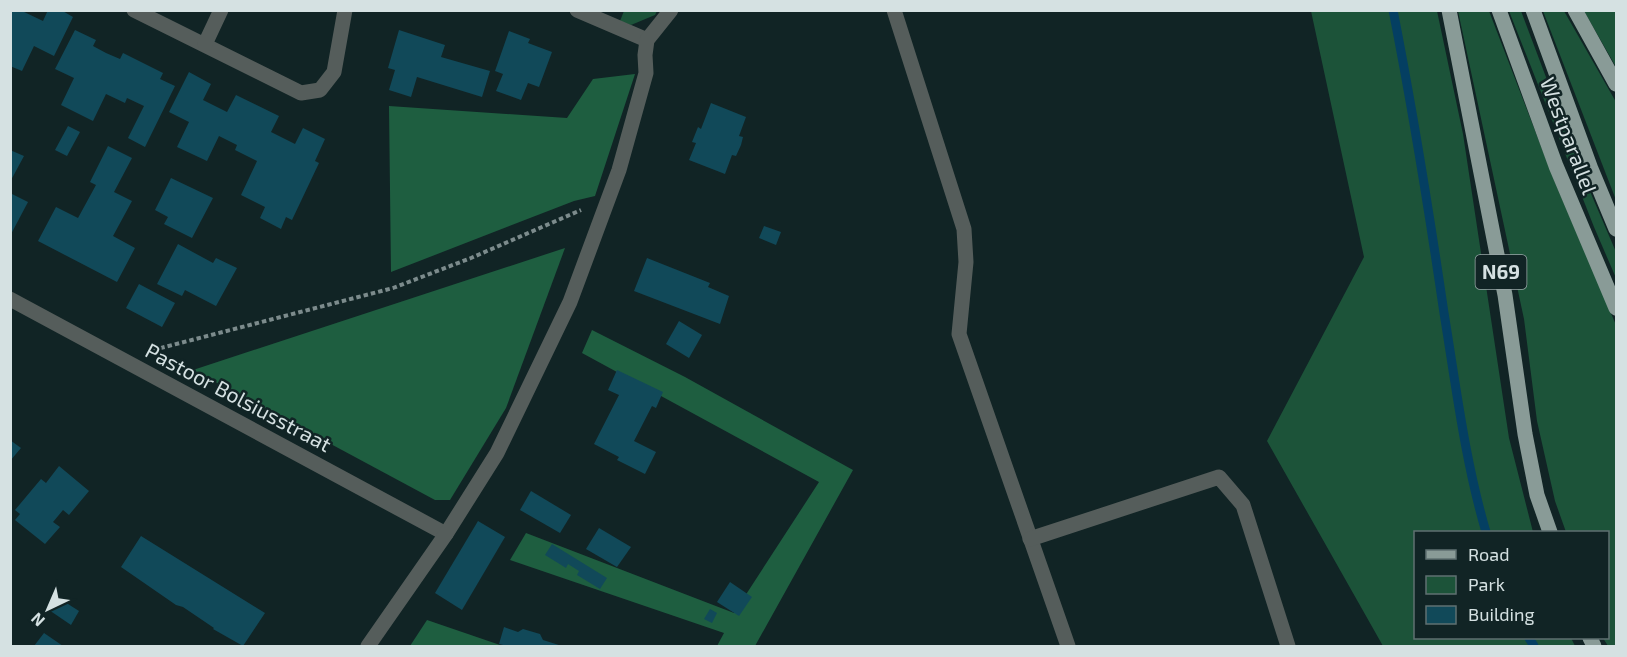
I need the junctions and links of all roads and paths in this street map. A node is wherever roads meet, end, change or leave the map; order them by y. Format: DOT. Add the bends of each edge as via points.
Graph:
graph roads {
  1 [pos="134,10"];
  2 [pos="221,10"];
  3 [pos="345,10"];
  4 [pos="577,10"];
  5 [pos="670,10"];
  6 [pos="894,10"];
  7 [pos="1449,10"];
  8 [pos="1499,10"];
  9 [pos="1533,10"];
  10 [pos="1575,10"];
  11 [pos="648,40"];
  12 [pos="205,44"];
  13 [pos="1617,84"];
  14 [pos="608,198"];
  15 [pos="1617,229"];
  16 [pos="10,299"];
  17 [pos="1617,308"];
  18 [pos="120,358"];
  19 [pos="1550,531"];
  20 [pos="446,534"];
  21 [pos="1030,539"];
  22 [pos="368,646"];
  23 [pos="1068,646"];
  24 [pos="1288,646"];
  1 -- 12 [label="street"];
  2 -- 12 [label="street"];
  3 -- 12 [label="street" via="334,72 320,90 301,93"];
  4 -- 11 [label="street"];
  5 -- 11 [label="street"];
  6 -- 21 [label="street" via="964,229 966,262 959,334"];
  7 -- 19 [label="main road, N69" via="1505,295 1527,444 1537,495"];
  8 -- 17 [label="main road, Westparallel" via="1556,166"];
  9 -- 15 [label="main road, Westparallel"];
  10 -- 13 [label="main road"];
  11 -- 14 [label="street" via="644,82"];
  14 -- 18 [label="path" via="393,288"];
  14 -- 20 [label="street" via="570,302 496,453"];
  16 -- 18 [label="street, Pastoor Bolsiusstraat"];
  18 -- 20 [label="street, Pastoor Bolsiusstraat"];
  20 -- 22 [label="street"];
  21 -- 23 [label="street"];
  21 -- 24 [label="street" via="1219,477 1243,505"];
}
